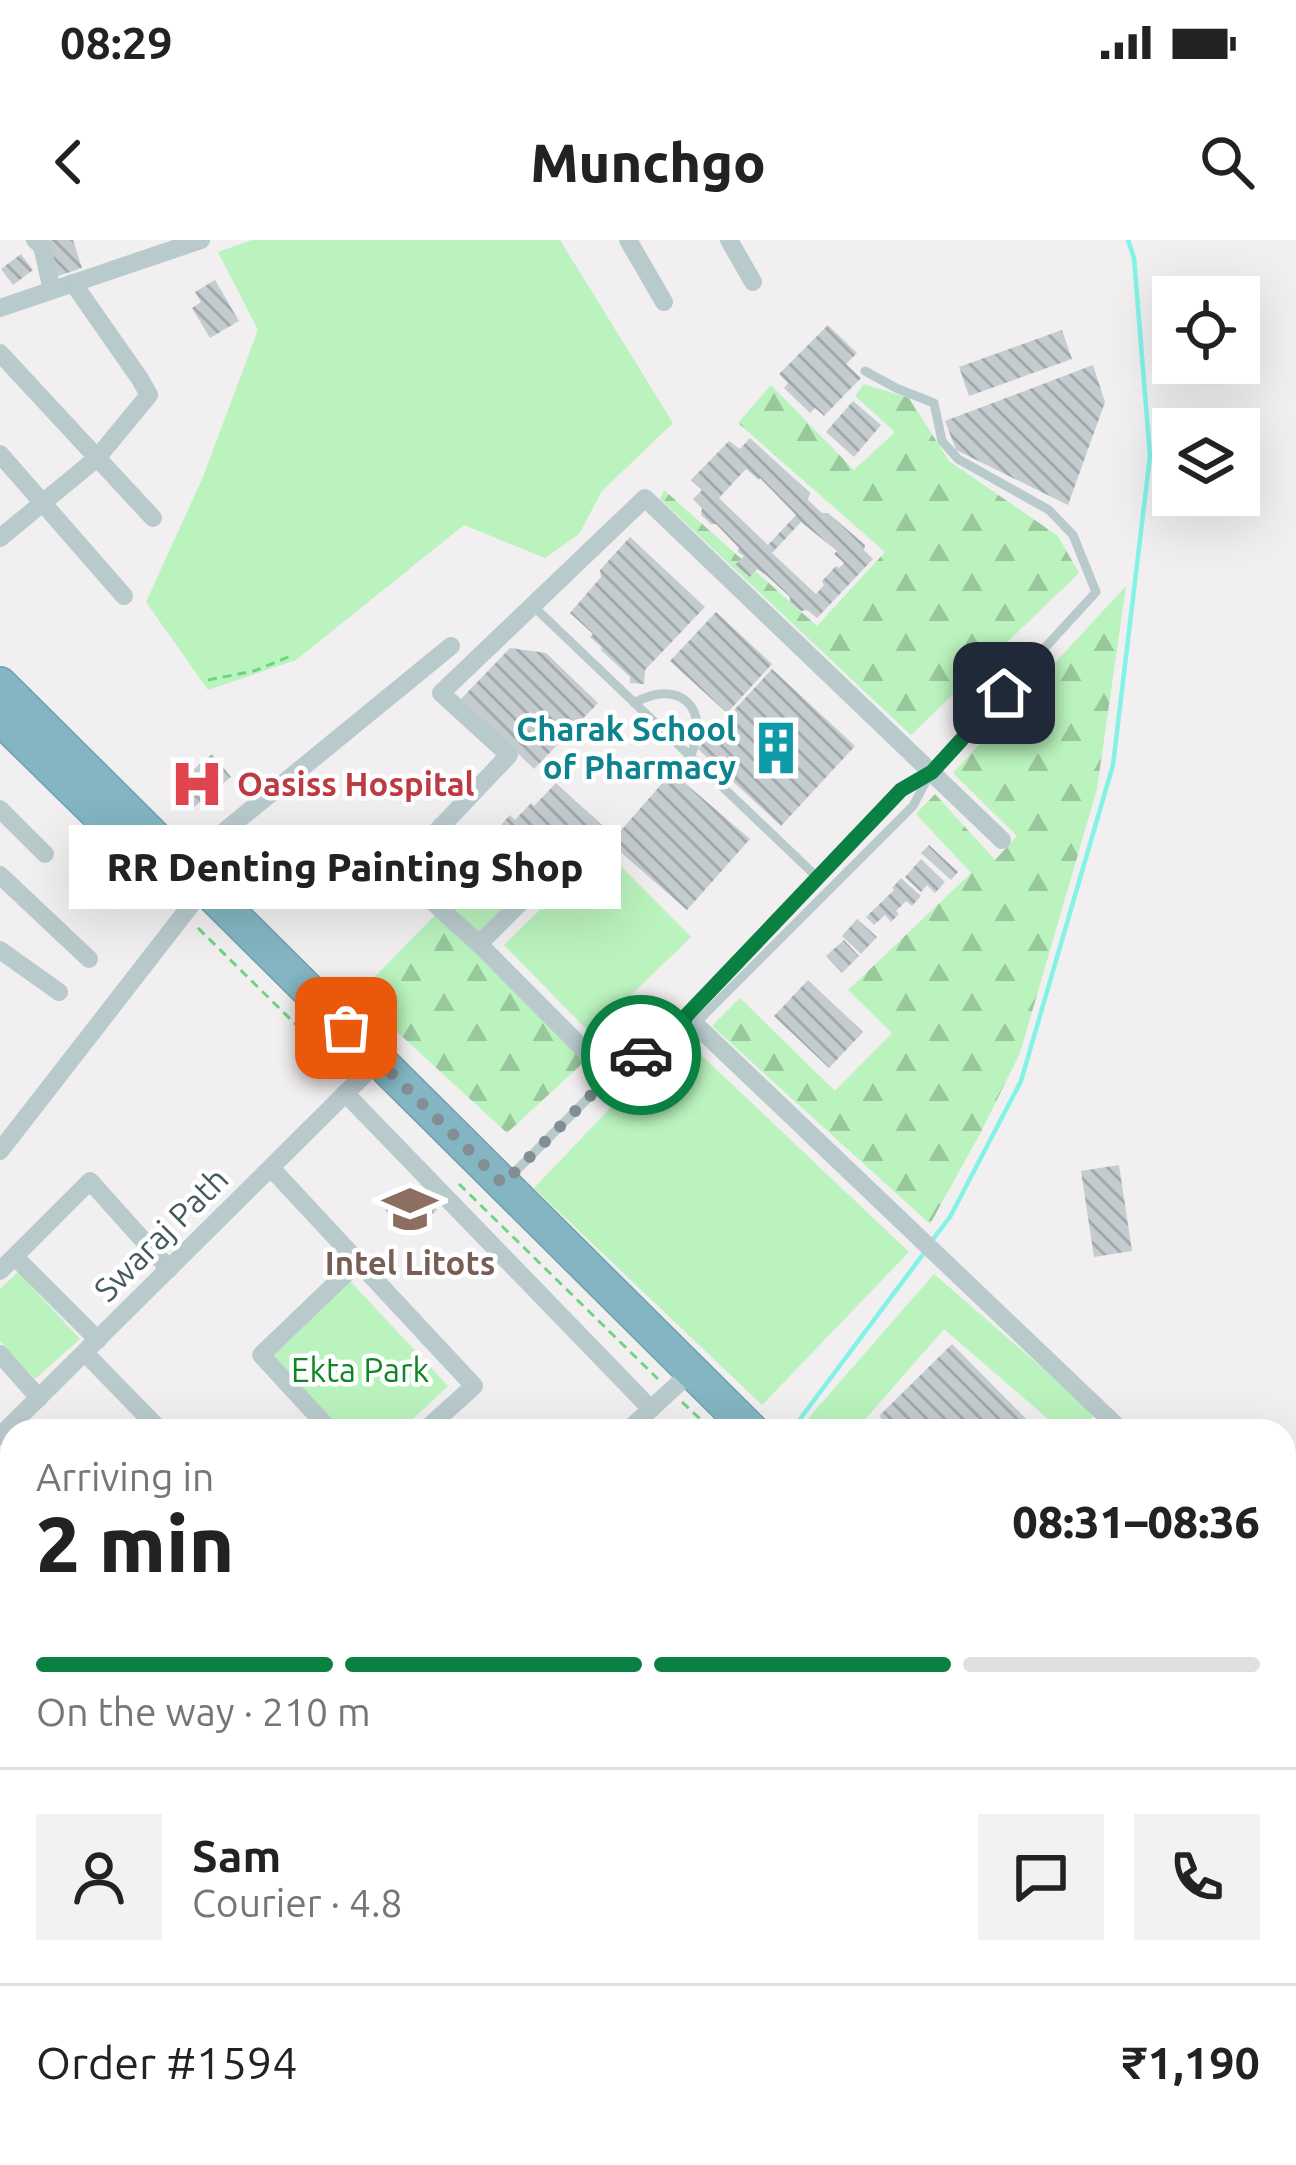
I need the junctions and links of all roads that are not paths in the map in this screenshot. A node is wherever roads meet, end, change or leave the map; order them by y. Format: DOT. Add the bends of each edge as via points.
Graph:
graph roads {
  1 [pos="35,240"];
  2 [pos="201,240"];
  3 [pos="628,240"];
  4 [pos="729,240"];
  5 [pos="753,282"];
  6 [pos="73,283"];
  7 [pos="52,290"];
  8 [pos="664,302"];
  9 [pos="0,308"];
  10 [pos="0,353"];
  11 [pos="865,370"];
  12 [pos="0,454"];
  13 [pos="97,458"];
  14 [pos="41,504"];
  15 [pos="153,518"];
  16 [pos="0,538"];
  17 [pos="124,596"];
  18 [pos="532,605"];
  19 [pos="451,646"];
  20 [pos="0,684"];
  21 [pos="634,703"];
  22 [pos="5,734"];
  23 [pos="690,757"];
  24 [pos="932,772"];
  25 [pos="0,809"];
  26 [pos="441,826"];
  27 [pos="1002,840"];
  28 [pos="45,854"];
  29 [pos="182,866"];
  30 [pos="0,874"];
  31 [pos="818,878"];
  32 [pos="187,909"];
  33 [pos="479,944"];
  34 [pos="0,950"];
  35 [pos="89,959"];
  36 [pos="59,992"];
  37 [pos="688,1025"];
  38 [pos="610,1076"];
  39 [pos="355,1084"];
  40 [pos="0,1151"];
  41 [pos="271,1168"];
  42 [pos="503,1184"];
  43 [pos="358,1262"];
  44 [pos="7,1264"];
  45 [pos="170,1269"];
  46 [pos="92,1346"];
  47 [pos="0,1354"];
  48 [pos="680,1382"];
  49 [pos="39,1398"];
  50 [pos="651,1409"];
  51 [pos="17,1419"];
  52 [pos="151,1419"];
  53 [pos="320,1419"];
  54 [pos="437,1419"];
  55 [pos="640,1419"];
  56 [pos="715,1419"];
  57 [pos="734,1419"];
  58 [pos="1108,1419"];
  1 -- 7 [label="street"];
  2 -- 6 [label="street"];
  3 -- 8 [label="street"];
  4 -- 5 [label="street"];
  6 -- 7 [label="street"];
  6 -- 13 [label="street" via="149,395"];
  7 -- 9 [label="street"];
  10 -- 13 [label="street"];
  11 -- 24 [label="lane" via="934,404 942,441 958,459 1049,510 1073,535 1096,592"];
  12 -- 14 [label="street"];
  13 -- 14 [label="street"];
  13 -- 15 [label="street"];
  14 -- 16 [label="street"];
  14 -- 17 [label="street"];
  18 -- 21 [label="lane"];
  18 -- 24 [label="street" via="645,498"];
  18 -- 26 [label="street" via="441,693 509,755"];
  19 -- 29 [label="street"];
  20 -- 29 [label="highway"];
  21 -- 23 [label="lane"];
  21 -- 23 [label="lane" via="666,692 692,706 698,721"];
  22 -- 32 [label="highway"];
  23 -- 31 [label="lane"];
  24 -- 27 [label="street"];
  24 -- 31 [label="lane" via="901,790"];
  24 -- 37 [label="lane" via="913,806"];
  25 -- 28 [label="street"];
  26 -- 33 [label="street" via="519,904"];
  26 -- 33 [label="street" via="399,872"];
  29 -- 42 [label="highway"];
  30 -- 35 [label="street"];
  31 -- 37 [label="lane" via="686,1016"];
  32 -- 39 [label="highway"];
  32 -- 40 [label="street"];
  33 -- 38 [label="street"];
  34 -- 36 [label="street"];
  37 -- 38 [label="lane"];
  37 -- 58 [label="street"];
  38 -- 42 [label="lane"];
  39 -- 41 [label="street, Swaraj Path"];
  39 -- 48 [label="highway"];
  39 -- 50 [label="street"];
  41 -- 43 [label="street"];
  41 -- 45 [label="street, Swaraj Path"];
  42 -- 48 [label="highway"];
  43 -- 53 [label="street" via="261,1355"];
  43 -- 54 [label="street" via="474,1386"];
  44 -- 45 [label="street" via="91,1181"];
  44 -- 46 [label="street"];
  45 -- 46 [label="street, Swaraj Path"];
  46 -- 49 [label="street, Swaraj Path"];
  46 -- 52 [label="street"];
  47 -- 49 [label="street"];
  48 -- 50 [label="street"];
  48 -- 56 [label="highway"];
  48 -- 57 [label="highway"];
  49 -- 51 [label="street, Swaraj Path"];
  50 -- 55 [label="street"];
}
